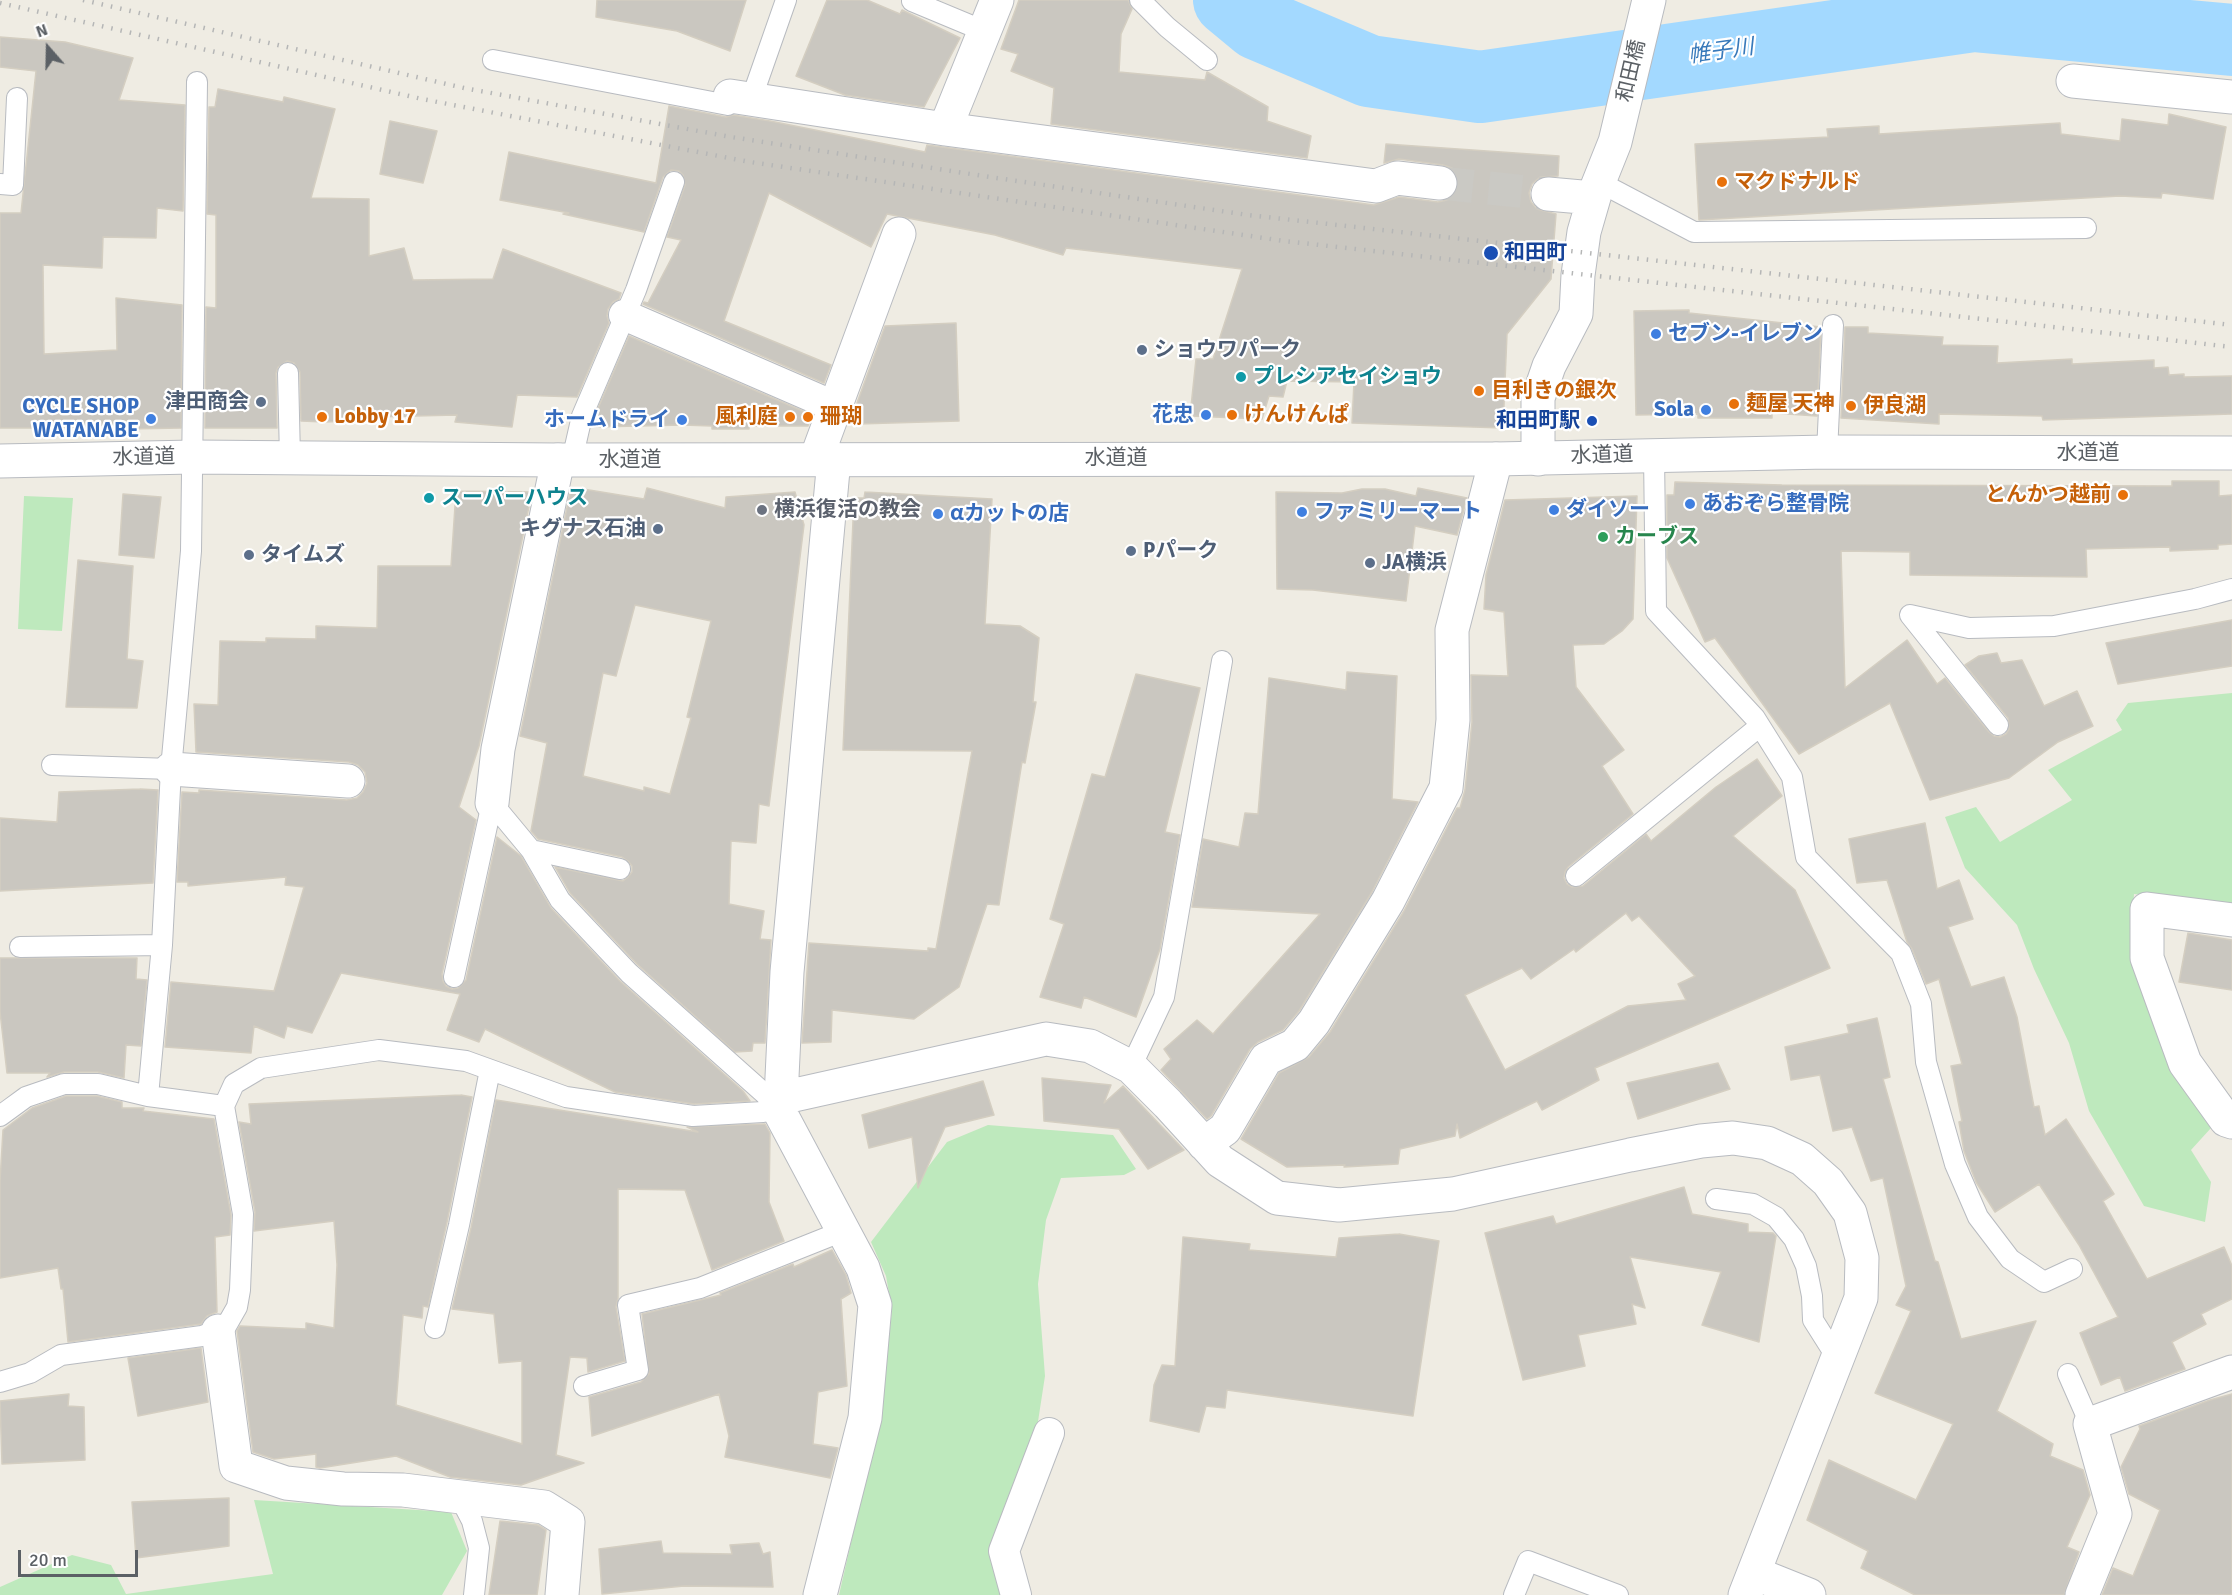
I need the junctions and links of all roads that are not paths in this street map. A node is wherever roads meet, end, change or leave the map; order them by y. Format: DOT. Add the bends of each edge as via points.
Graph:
graph roads {
  1 [pos="786,0"];
  2 [pos="997,0"];
  3 [pos="1140,0"];
  4 [pos="1649,0"];
  5 [pos="912,1"];
  6 [pos="984,31"];
  7 [pos="492,60"];
  8 [pos="1207,60"];
  9 [pos="2073,81"];
  10 [pos="197,82"];
  11 [pos="2232,97"];
  12 [pos="17,98"];
  13 [pos="741,98"];
  14 [pos="945,129"];
  15 [pos="674,182"];
  16 [pos="1440,183"];
  17 [pos="0,184"];
  18 [pos="1596,190"];
  19 [pos="1548,194"];
  20 [pos="2086,228"];
  21 [pos="899,234"];
  22 [pos="624,315"];
  23 [pos="1833,325"];
  24 [pos="288,373"];
  25 [pos="836,408"];
  26 [pos="1827,452"];
  27 [pos="2232,453"];
  28 [pos="1654,454"];
  29 [pos="193,457"];
  30 [pos="290,458"];
  31 [pos="825,459"];
  32 [pos="1496,459"];
  33 [pos="1538,459"];
  34 [pos="565,460"];
  35 [pos="0,461"];
  36 [pos="2232,589"];
  37 [pos="1222,661"];
  38 [pos="1998,725"];
  39 [pos="1760,726"];
  40 [pos="52,765"];
  41 [pos="171,769"];
  42 [pos="348,781"];
  43 [pos="492,803"];
  44 [pos="531,850"];
  45 [pos="620,869"];
  46 [pos="1576,876"];
  47 [pos="2232,920"];
  48 [pos="162,945"];
  49 [pos="20,947"];
  50 [pos="454,977"];
  51 [pos="1131,1067"];
  52 [pos="490,1070"];
  53 [pos="148,1096"];
  54 [pos="778,1100"];
  55 [pos="224,1106"];
  56 [pos="0,1116"];
  57 [pos="2232,1122"];
  58 [pos="1204,1144"];
  59 [pos="1716,1199"];
  60 [pos="843,1231"];
  61 [pos="2072,1269"];
  62 [pos="435,1328"];
  63 [pos="218,1331"];
  64 [pos="1837,1358"];
  65 [pos="2232,1372"];
  66 [pos="2068,1374"];
  67 [pos="0,1382"];
  68 [pos="584,1386"];
  69 [pos="2091,1424"];
  70 [pos="1049,1433"];
  71 [pos="459,1496"];
  72 [pos="1750,1584"];
  73 [pos="474,1595"];
  74 [pos="562,1595"];
  75 [pos="820,1595"];
  76 [pos="1016,1595"];
  77 [pos="1514,1595"];
  78 [pos="1618,1595"];
  79 [pos="1809,1595"];
  80 [pos="2082,1595"];
  1 -- 13 [label="lane"];
  2 -- 6 [label="street"];
  3 -- 8 [label="lane"];
  4 -- 18 [label="street, 和田橋" via="1615,142"];
  5 -- 6 [label="lane"];
  6 -- 14 [label="street"];
  7 -- 13 [label="lane" via="728,105"];
  9 -- 11 [label="street"];
  10 -- 29 [label="lane"];
  12 -- 17 [label="lane" via="14,185"];
  13 -- 14 [label="street"];
  14 -- 16 [label="street" via="1376,186 1397,178"];
  15 -- 22 [label="lane"];
  18 -- 19 [label="street"];
  18 -- 20 [label="lane" via="1694,232"];
  18 -- 33 [label="street, 和田橋" via="1584,232 1576,314 1549,366 1538,398"];
  21 -- 25 [label="street"];
  22 -- 25 [label="street"];
  22 -- 34 [label="lane"];
  23 -- 26 [label="lane"];
  24 -- 30 [label="lane"];
  25 -- 31 [label="street"];
  26 -- 27 [label="street, 水道道"];
  26 -- 28 [label="street, 水道道"];
  28 -- 33 [label="street, 水道道"];
  28 -- 39 [label="lane" via="1656,611"];
  29 -- 30 [label="street, 水道道"];
  29 -- 35 [label="street, 水道道"];
  29 -- 41 [label="lane" via="191,551"];
  30 -- 34 [label="street, 水道道"];
  31 -- 32 [label="street, 水道道"];
  31 -- 34 [label="street, 水道道"];
  31 -- 54 [label="street"];
  32 -- 33 [label="street, 水道道"];
  32 -- 58 [label="street" via="1452,630 1453,720 1446,788 1388,901 1314,1022 1295,1045 1266,1059 1226,1129"];
  34 -- 43 [label="street" via="498,749"];
  36 -- 38 [label="lane" via="2054,626 1969,628 1910,615"];
  37 -- 51 [label="lane" via="1164,997"];
  39 -- 46 [label="lane"];
  39 -- 61 [label="lane" via="1792,777 1806,857 1901,953 1922,1004 1926,1062 1955,1164 1978,1217 2010,1259 2044,1282"];
  40 -- 41 [label="lane"];
  41 -- 42 [label="street"];
  41 -- 48 [label="lane"];
  43 -- 44 [label="lane"];
  43 -- 50 [label="lane"];
  44 -- 45 [label="lane"];
  44 -- 54 [label="lane" via="560,900 629,973"];
  47 -- 57 [label="street" via="2147,909 2147,958 2185,1063 2226,1120"];
  48 -- 49 [label="lane"];
  48 -- 53 [label="lane"];
  51 -- 54 [label="street" via="1090,1046 1046,1039"];
  51 -- 58 [label="street"];
  52 -- 54 [label="lane" via="566,1097 693,1116 763,1112"];
  52 -- 55 [label="lane" via="466,1061 379,1050 261,1068 234,1084"];
  52 -- 62 [label="lane"];
  53 -- 55 [label="lane"];
  53 -- 56 [label="lane" via="98,1084 64,1084 26,1097"];
  54 -- 60 [label="street"];
  55 -- 63 [label="lane" via="243,1214 237,1307 225,1328"];
  58 -- 64 [label="street" via="1220,1161 1277,1198 1339,1205 1453,1194 1701,1141 1733,1138 1767,1143 1802,1159 1828,1182 1850,1213 1862,1258 1861,1298"];
  59 -- 64 [label="lane" via="1753,1204 1776,1217 1794,1239 1806,1266 1813,1320"];
  60 -- 68 [label="lane" via="700,1288 628,1305 638,1370"];
  60 -- 75 [label="street" via="863,1268 875,1305 865,1418"];
  63 -- 67 [label="lane" via="61,1355 30,1373"];
  63 -- 71 [label="street" via="236,1466 286,1483"];
  64 -- 72 [label="street"];
  65 -- 69 [label="street"];
  66 -- 69 [label="lane"];
  69 -- 80 [label="street" via="2115,1515"];
  70 -- 76 [label="street" via="1004,1551"];
  71 -- 73 [label="lane" via="472,1521 479,1548"];
  71 -- 74 [label="street" via="544,1507 568,1522"];
  72 -- 79 [label="street"];
  77 -- 78 [label="lane" via="1528,1561"];
}
